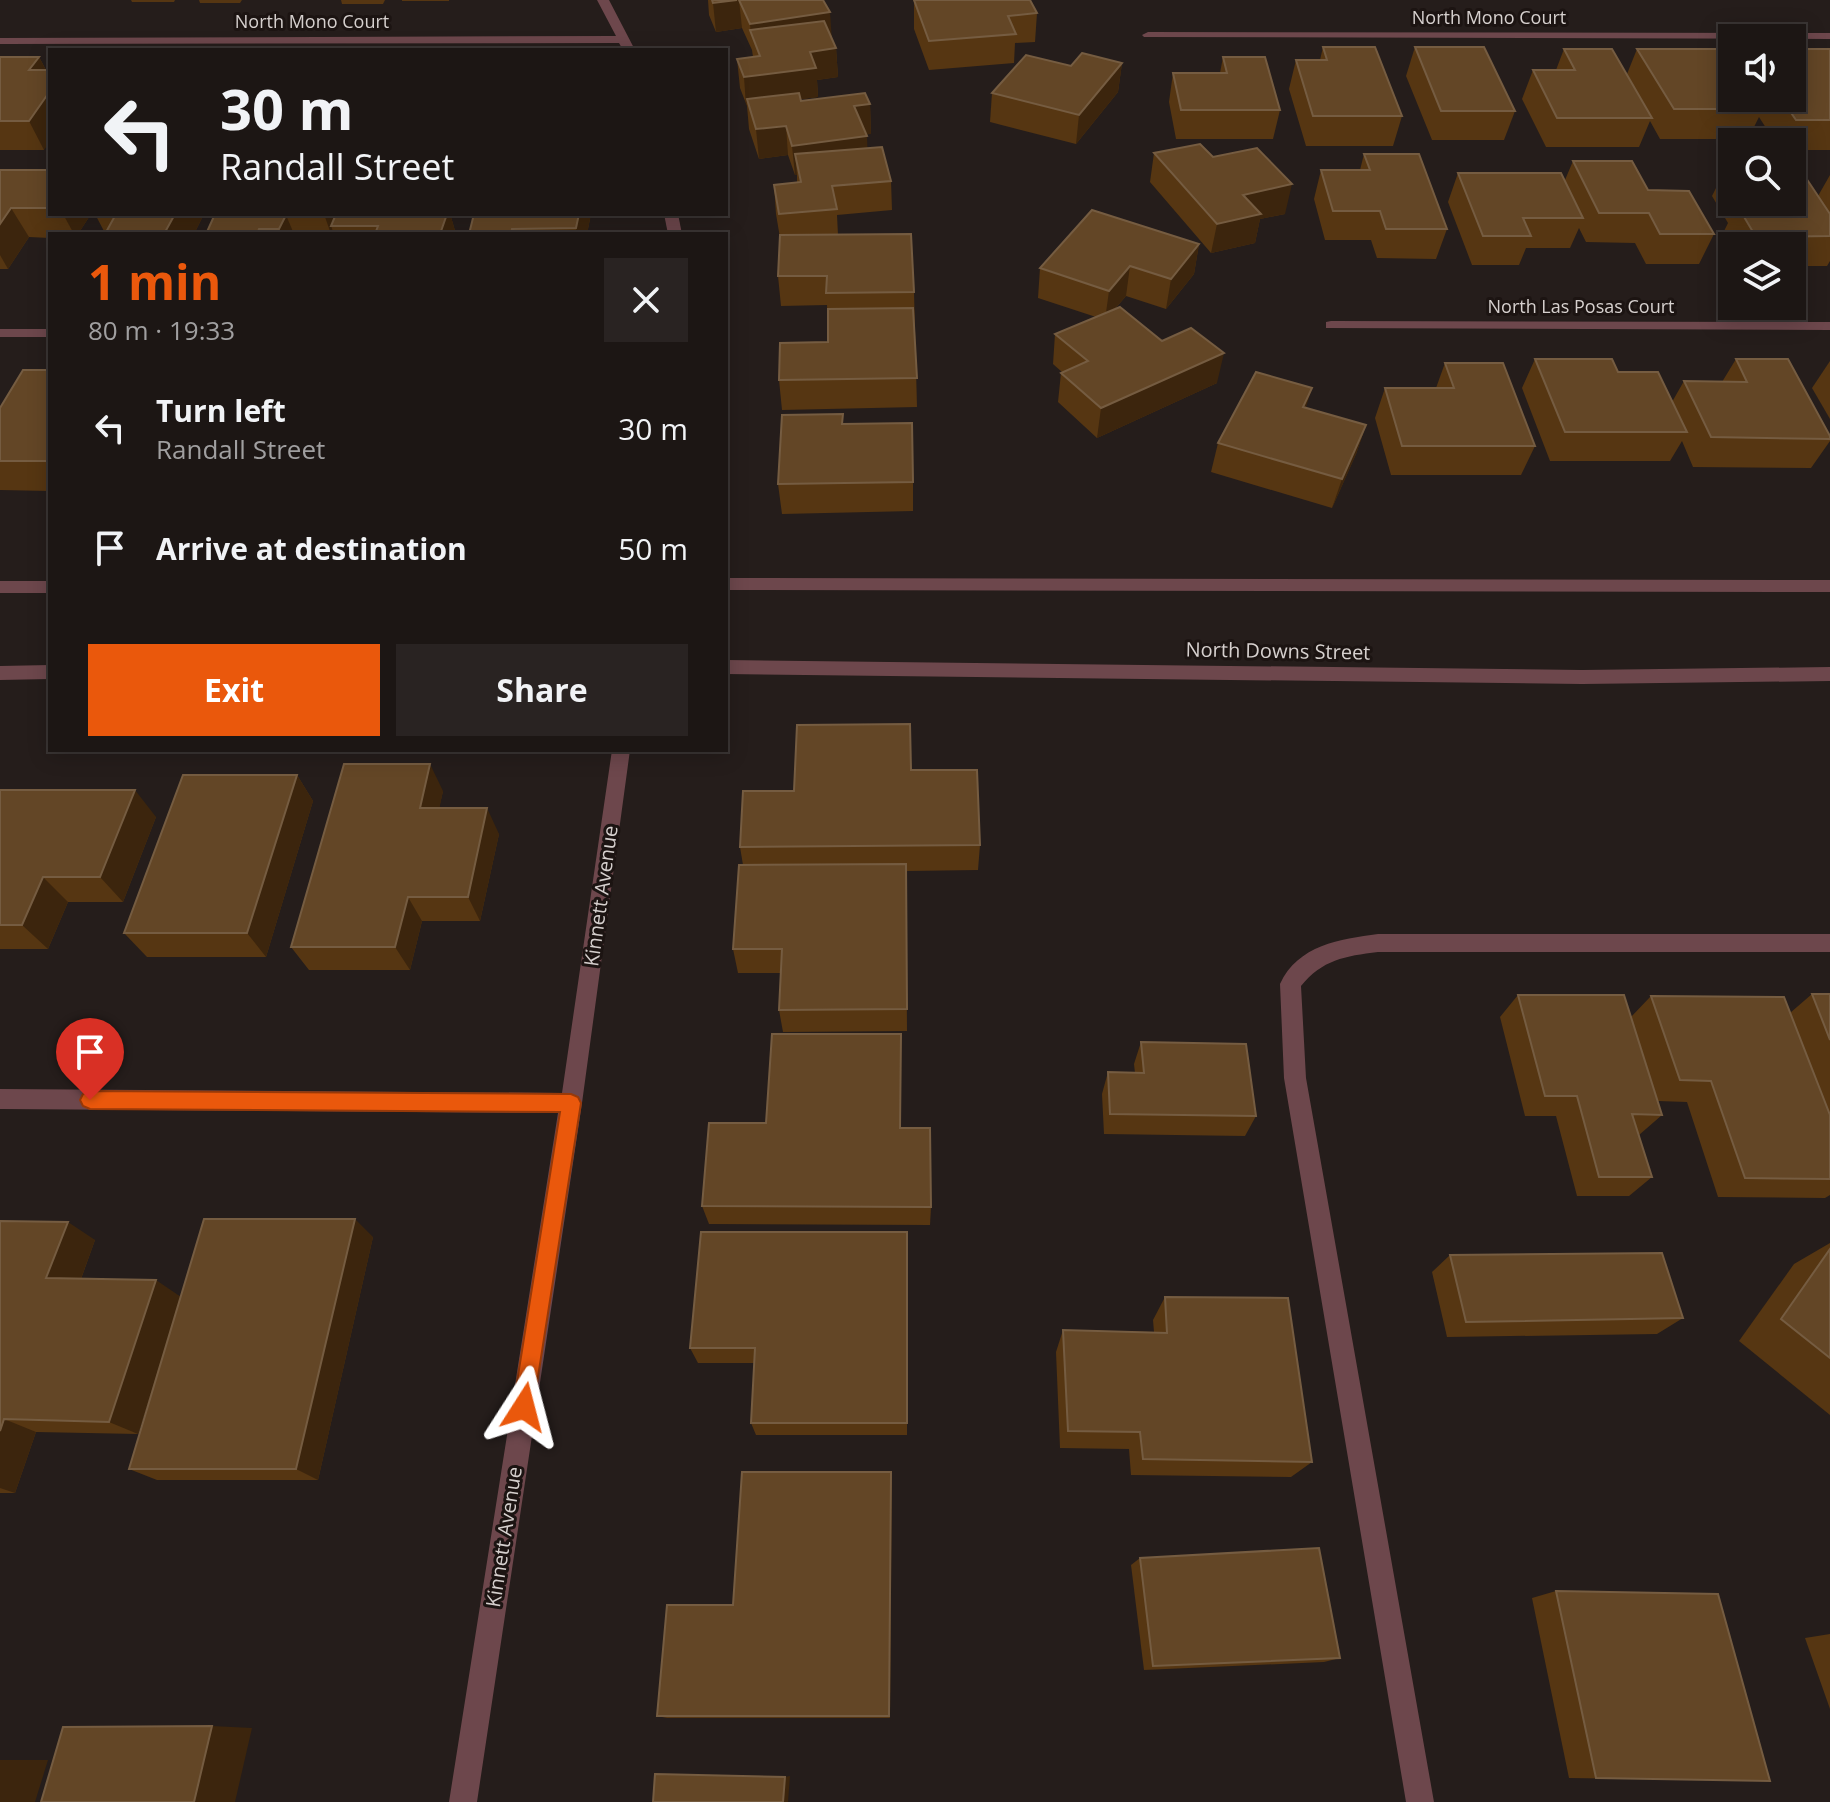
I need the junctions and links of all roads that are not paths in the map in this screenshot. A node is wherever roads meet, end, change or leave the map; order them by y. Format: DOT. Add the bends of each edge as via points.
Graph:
graph roads {
  1 [pos="603,0"];
  2 [pos="1148,35"];
  3 [pos="1830,36"];
  4 [pos="0,41"];
  5 [pos="627,44"];
  6 [pos="1331,325"];
  7 [pos="1830,326"];
  8 [pos="0,333"];
  9 [pos="48,333"];
  10 [pos="728,584"];
  11 [pos="1830,586"];
  12 [pos="0,587"];
  13 [pos="48,587"];
  14 [pos="728,667"];
  15 [pos="48,672"];
  16 [pos="0,673"];
  17 [pos="1830,674"];
  18 [pos="621,752"];
  19 [pos="1830,943"];
  20 [pos="0,1099"];
  21 [pos="571,1103"];
  22 [pos="463,1802"];
  23 [pos="1420,1802"];
  1 -- 5 [label="street"];
  2 -- 3 [label="street, North Mono Court"];
  4 -- 5 [label="street, North Mono Court"];
  6 -- 7 [label="street, North Las Posas Court"];
  8 -- 9 [label="street"];
  10 -- 11 [label="street"];
  12 -- 13 [label="street"];
  14 -- 17 [label="street, North Downs Street" via="1582,677"];
  15 -- 16 [label="street"];
  18 -- 21 [label="street, Kinnett Avenue"];
  19 -- 23 [label="street" via="1378,943 1330,950 1306,963 1290,984 1295,1078"];
  20 -- 21 [label="street"];
  21 -- 22 [label="street, Kinnett Avenue"];
}
